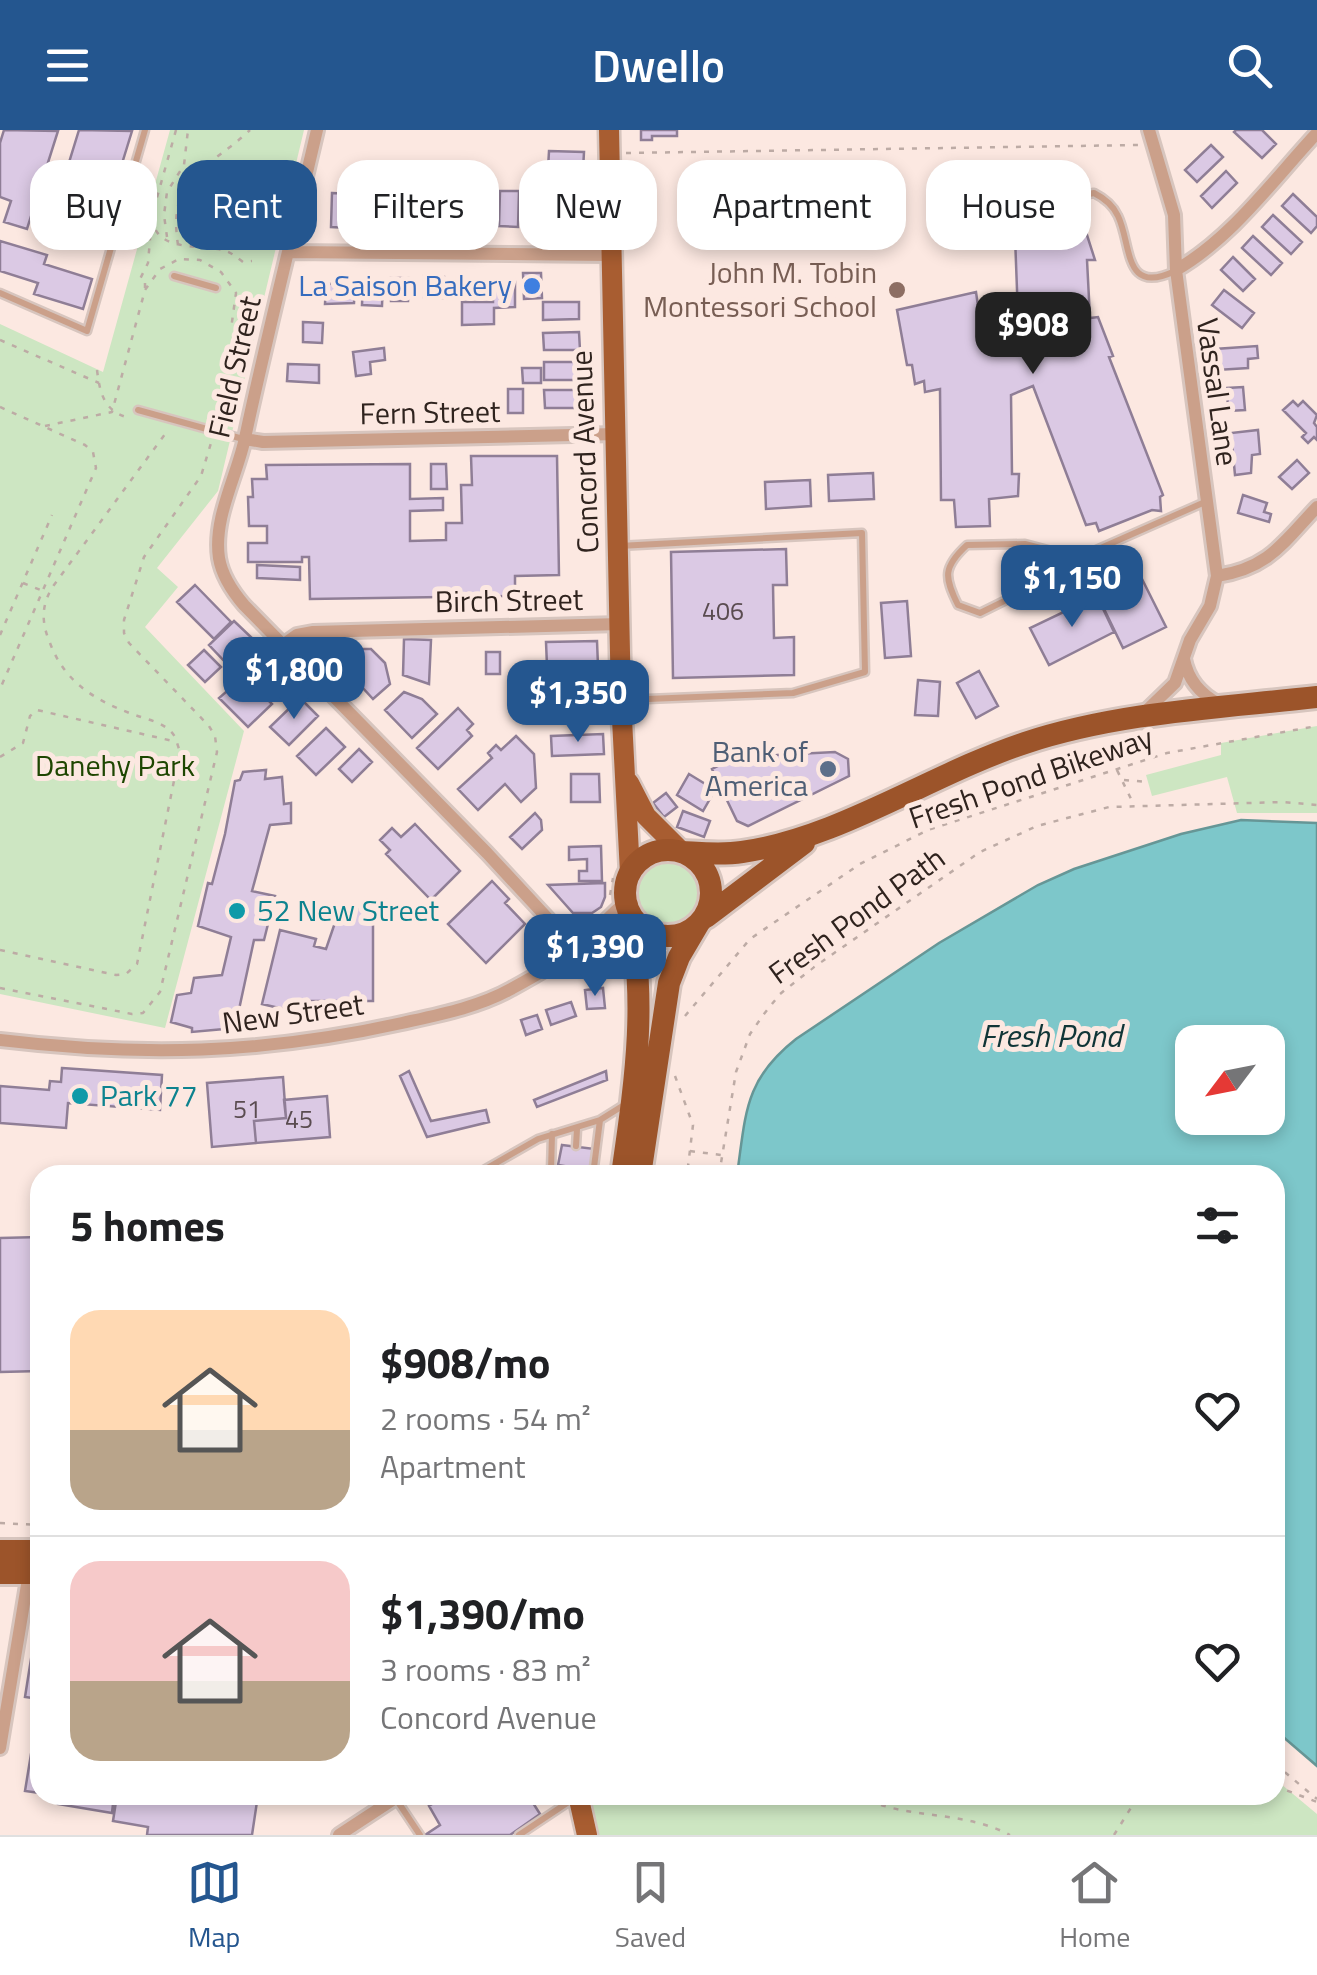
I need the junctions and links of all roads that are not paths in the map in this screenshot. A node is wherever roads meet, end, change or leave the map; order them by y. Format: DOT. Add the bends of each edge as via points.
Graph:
graph roads {
  1 [pos="145,130"];
  2 [pos="317,130"];
  3 [pos="609,130"];
  4 [pos="1150,130"];
  5 [pos="1317,132"];
  6 [pos="1091,194"];
  7 [pos="288,252"];
  8 [pos="610,255"];
  9 [pos="1176,270"];
  10 [pos="174,276"];
  11 [pos="216,288"];
  12 [pos="0,292"];
  13 [pos="138,410"];
  14 [pos="616,434"];
  15 [pos="245,439"];
  16 [pos="1207,502"];
  17 [pos="1317,507"];
  18 [pos="618,546"];
  19 [pos="1078,558"];
  20 [pos="1217,576"];
  21 [pos="620,624"];
  22 [pos="283,646"];
  23 [pos="1184,656"];
  24 [pos="1317,697"];
  25 [pos="621,700"];
  26 [pos="1226,707"];
  27 [pos="1136,717"];
  28 [pos="624,772"];
  29 [pos="816,833"];
  30 [pos="682,852"];
  31 [pos="630,873"];
  32 [pos="627,903"];
  33 [pos="701,921"];
  34 [pos="576,949"];
  35 [pos="639,978"];
  36 [pos="0,1040"];
  37 [pos="633,1098"];
  38 [pos="600,1120"];
  39 [pos="578,1129"];
  40 [pos="552,1134"];
  41 [pos="576,1146"];
  42 [pos="492,1165"];
  43 [pos="551,1165"];
  44 [pos="594,1165"];
  45 [pos="623,1165"];
  46 [pos="641,1165"];
  47 [pos="30,1552"];
  48 [pos="2,1553"];
  49 [pos="30,1570"];
  50 [pos="30,1598"];
  51 [pos="0,1748"];
  52 [pos="384,1805"];
  53 [pos="403,1805"];
  54 [pos="563,1805"];
  55 [pos="580,1805"];
  56 [pos="339,1835"];
  57 [pos="420,1835"];
  58 [pos="519,1835"];
  59 [pos="587,1835"];
  1 -- 12 [label="lane" via="87,331"];
  2 -- 7 [label="street, Field Street"];
  3 -- 8 [label="main road, Concord Avenue"];
  4 -- 9 [label="street, Vassal Lane" via="1174,215"];
  5 -- 9 [label="street" via="1225,232"];
  6 -- 9 [label="lane" via="1112,206 1136,272 1162,277"];
  7 -- 8 [label="street"];
  7 -- 15 [label="street, Field Street"];
  8 -- 14 [label="main road, Concord Avenue"];
  9 -- 16 [label="street, Vassal Lane"];
  10 -- 11 [label="lane"];
  13 -- 15 [label="lane"];
  14 -- 15 [label="street, Fern Street"];
  14 -- 18 [label="main road, Concord Avenue"];
  15 -- 22 [label="street, Field Street" via="220,527 219,557 232,590"];
  16 -- 19 [label="lane"];
  16 -- 20 [label="street, Vassal Lane"];
  17 -- 20 [label="street" via="1271,556 1244,572"];
  18 -- 21 [label="main road, Concord Avenue"];
  18 -- 25 [label="lane" via="862,533 865,672 792,693"];
  19 -- 19 [label="lane" via="1026,544 967,544 951,560 947,583 958,605 980,613"];
  20 -- 23 [label="street, Vassal Lane"];
  21 -- 22 [label="street, Birch Street" via="312,632"];
  21 -- 25 [label="main road, Concord Avenue"];
  22 -- 34 [label="street"];
  23 -- 26 [label="street" via="1199,691"];
  23 -- 27 [label="street, Vassal Lane" via="1172,690"];
  24 -- 26 [label="highway"];
  25 -- 28 [label="main road, Concord Avenue"];
  26 -- 27 [label="highway"];
  27 -- 29 [label="highway" via="1009,749"];
  28 -- 30 [label="main road, Concord Avenue" via="640,808"];
  28 -- 31 [label="main road, Concord Avenue"];
  29 -- 30 [label="highway" via="742,852"];
  29 -- 33 [label="highway"];
  30 -- 31 [label="highway" via="652,853"];
  30 -- 33 [label="highway" via="709,880 711,900"];
  31 -- 32 [label="highway"];
  32 -- 33 [label="highway" via="638,924 658,935 680,934"];
  32 -- 34 [label="street, New Street"];
  32 -- 35 [label="highway"];
  33 -- 46 [label="highway" via="668,982"];
  34 -- 35 [label="street" via="608,952"];
  34 -- 36 [label="street, New Street" via="507,991 438,1015 301,1042 164,1052"];
  35 -- 37 [label="highway"];
  37 -- 38 [label="lane"];
  37 -- 45 [label="highway"];
  38 -- 39 [label="lane"];
  38 -- 44 [label="lane"];
  39 -- 40 [label="lane"];
  39 -- 41 [label="lane"];
  40 -- 42 [label="lane"];
  40 -- 43 [label="lane"];
  47 -- 48 [label="highway"];
  48 -- 49 [label="highway"];
  50 -- 51 [label="street"];
  52 -- 56 [label="street"];
  53 -- 57 [label="lane"];
  54 -- 58 [label="lane"];
  55 -- 59 [label="main road"];
}
